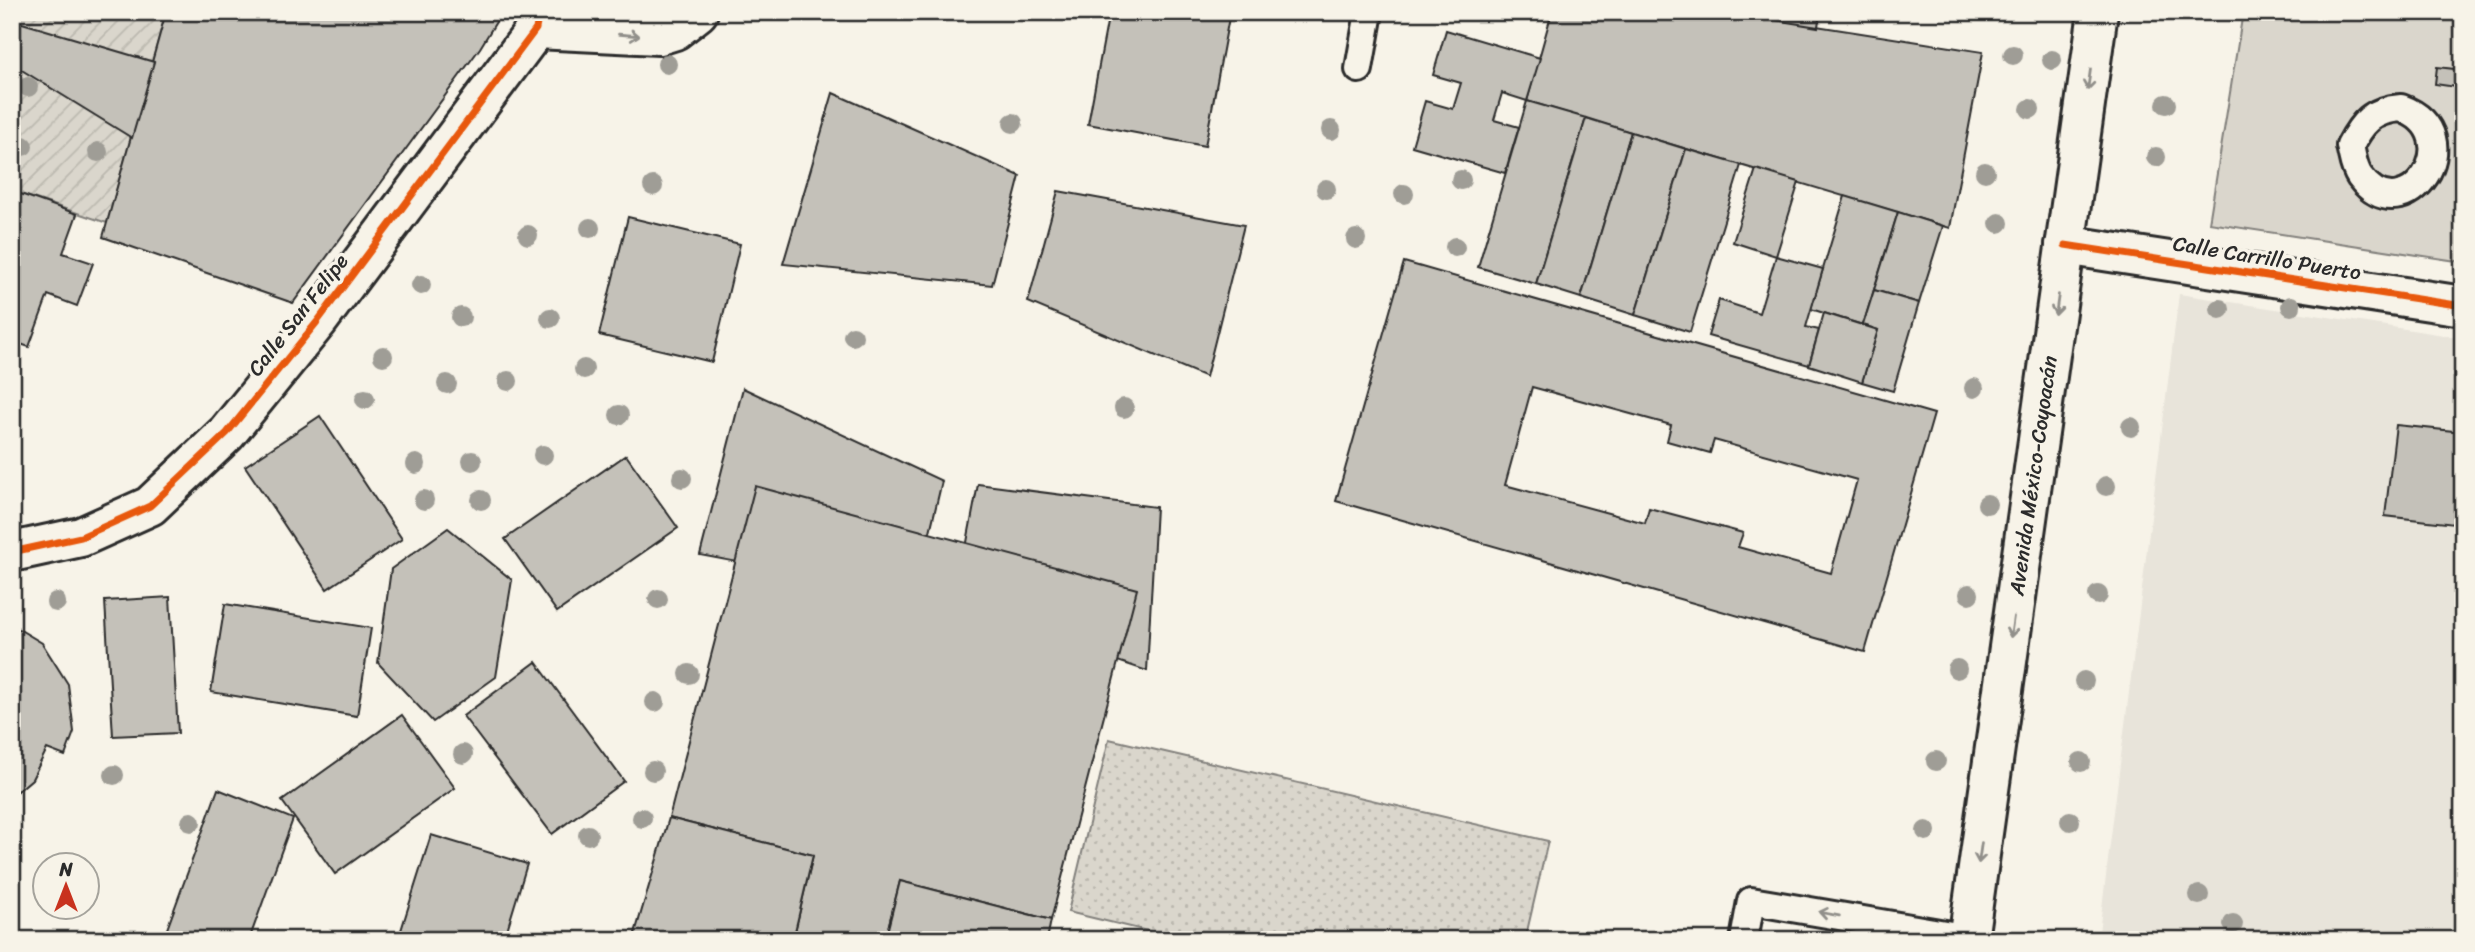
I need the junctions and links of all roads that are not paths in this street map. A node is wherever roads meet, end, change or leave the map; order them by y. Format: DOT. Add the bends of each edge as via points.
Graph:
graph roads {
  1 [pos="698,12"];
  2 [pos="1369,12"];
  3 [pos="2098,12"];
  4 [pos="537,21"];
  5 [pos="1359,69"];
  6 [pos="2065,245"];
  7 [pos="2463,306"];
  8 [pos="12,552"];
  9 [pos="1968,939"];
  10 [pos="1744,940"];
  4 -- 1 [label="street, Calle San Felipe, one-way" via="659,35 675,30"];
  2 -- 5 [label="lane"];
  3 -- 6 [label="street, Avenida México-Coyoacán, one-way"];
  4 -- 8 [label="street, Calle San Felipe" via="317,322 227,433 150,506 81,537"];
  6 -- 7 [label="street, Calle Carrillo Puerto"];
  6 -- 9 [label="street, Avenida México-Coyoacán, one-way"];
  9 -- 10 [label="lane, one-way" via="1751,901"];
}
